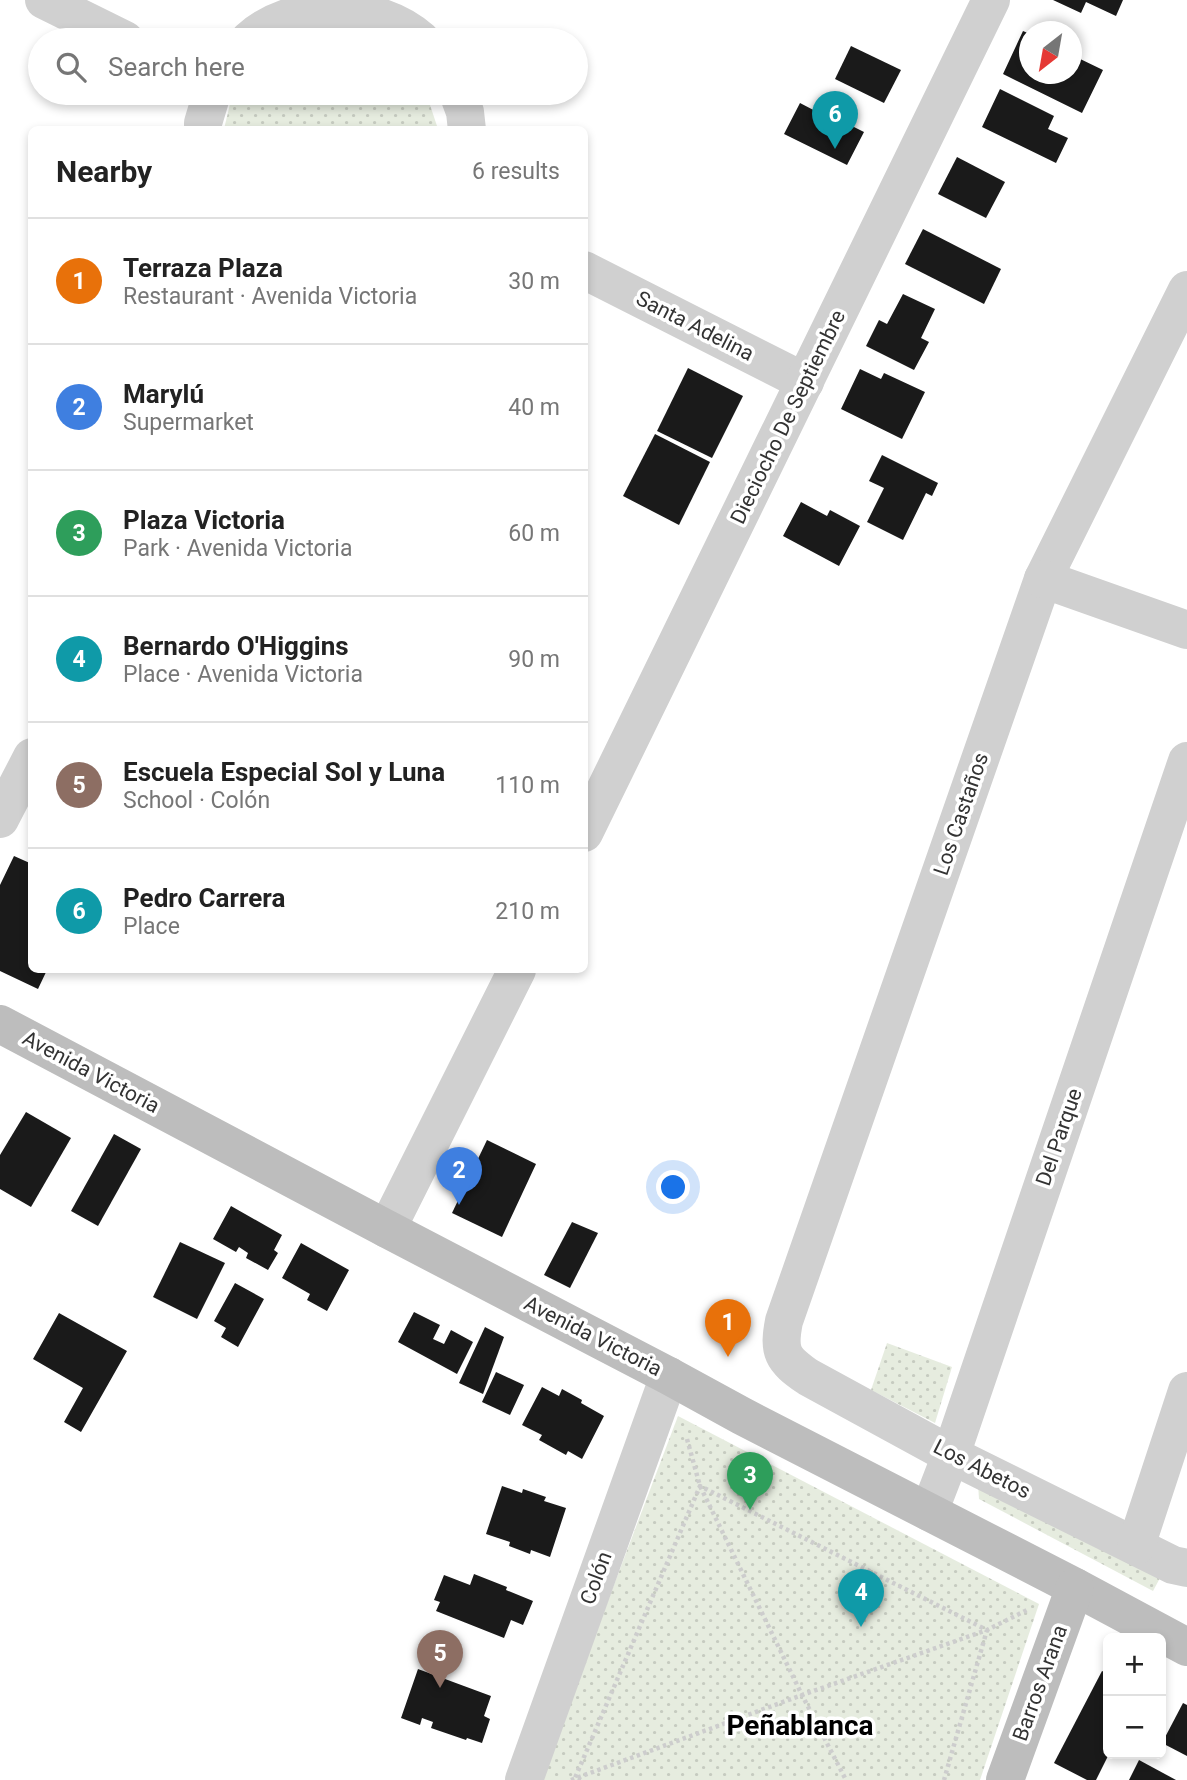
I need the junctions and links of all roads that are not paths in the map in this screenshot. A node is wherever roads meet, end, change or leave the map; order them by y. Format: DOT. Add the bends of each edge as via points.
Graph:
graph roads {
  1 [pos="44,0"];
  2 [pos="991,0"];
  3 [pos="394,10"];
  4 [pos="101,28"];
  5 [pos="266,28"];
  6 [pos="409,28"];
  7 [pos="208,105"];
  8 [pos="462,105"];
  9 [pos="203,126"];
  10 [pos="467,126"];
  11 [pos="588,272"];
  12 [pos="1187,290"];
  13 [pos="805,382"];
  14 [pos="1042,579"];
  15 [pos="1187,630"];
  16 [pos="1187,761"];
  17 [pos="28,765"];
  18 [pos="0,819"];
  19 [pos="588,825"];
  20 [pos="515,973"];
  21 [pos="0,1024"];
  22 [pos="387,1229"];
  23 [pos="784,1357"];
  24 [pos="669,1376"];
  25 [pos="1187,1391"];
  26 [pos="951,1455"];
  27 [pos="929,1512"];
  28 [pos="1136,1546"];
  29 [pos="1187,1568"];
  30 [pos="1075,1587"];
  31 [pos="1187,1647"];
  32 [pos="524,1780"];
  33 [pos="1005,1780"];
  1 -- 4 [label="street"];
  2 -- 13 [label="street, Dieciocho De Septiembre"];
  3 -- 5 [label="street" via="321,9 288,16"];
  3 -- 6 [label="street"];
  7 -- 9 [label="street"];
  8 -- 10 [label="street"];
  11 -- 13 [label="street, Santa Adelina"];
  12 -- 14 [label="street, Los Castaños"];
  13 -- 19 [label="street, Dieciocho De Septiembre"];
  14 -- 15 [label="street"];
  14 -- 23 [label="street, Los Castaños" via="784,1321 780,1340"];
  16 -- 26 [label="street, Del Parque"];
  17 -- 18 [label="street"];
  20 -- 22 [label="street"];
  21 -- 22 [label="street, Avenida Victoria"];
  22 -- 24 [label="street, Avenida Victoria"];
  23 -- 26 [label="street, Los Abetos" via="808,1377"];
  24 -- 27 [label="street, Avenida Victoria"];
  24 -- 32 [label="street, Colón"];
  25 -- 28 [label="street"];
  26 -- 27 [label="street, Del Parque"];
  26 -- 28 [label="street, Los Abetos"];
  27 -- 30 [label="street, Avenida Victoria"];
  28 -- 29 [label="street, Los Abetos"];
  30 -- 31 [label="street, Avenida Victoria"];
  30 -- 33 [label="street, Barros Arana"];
}
